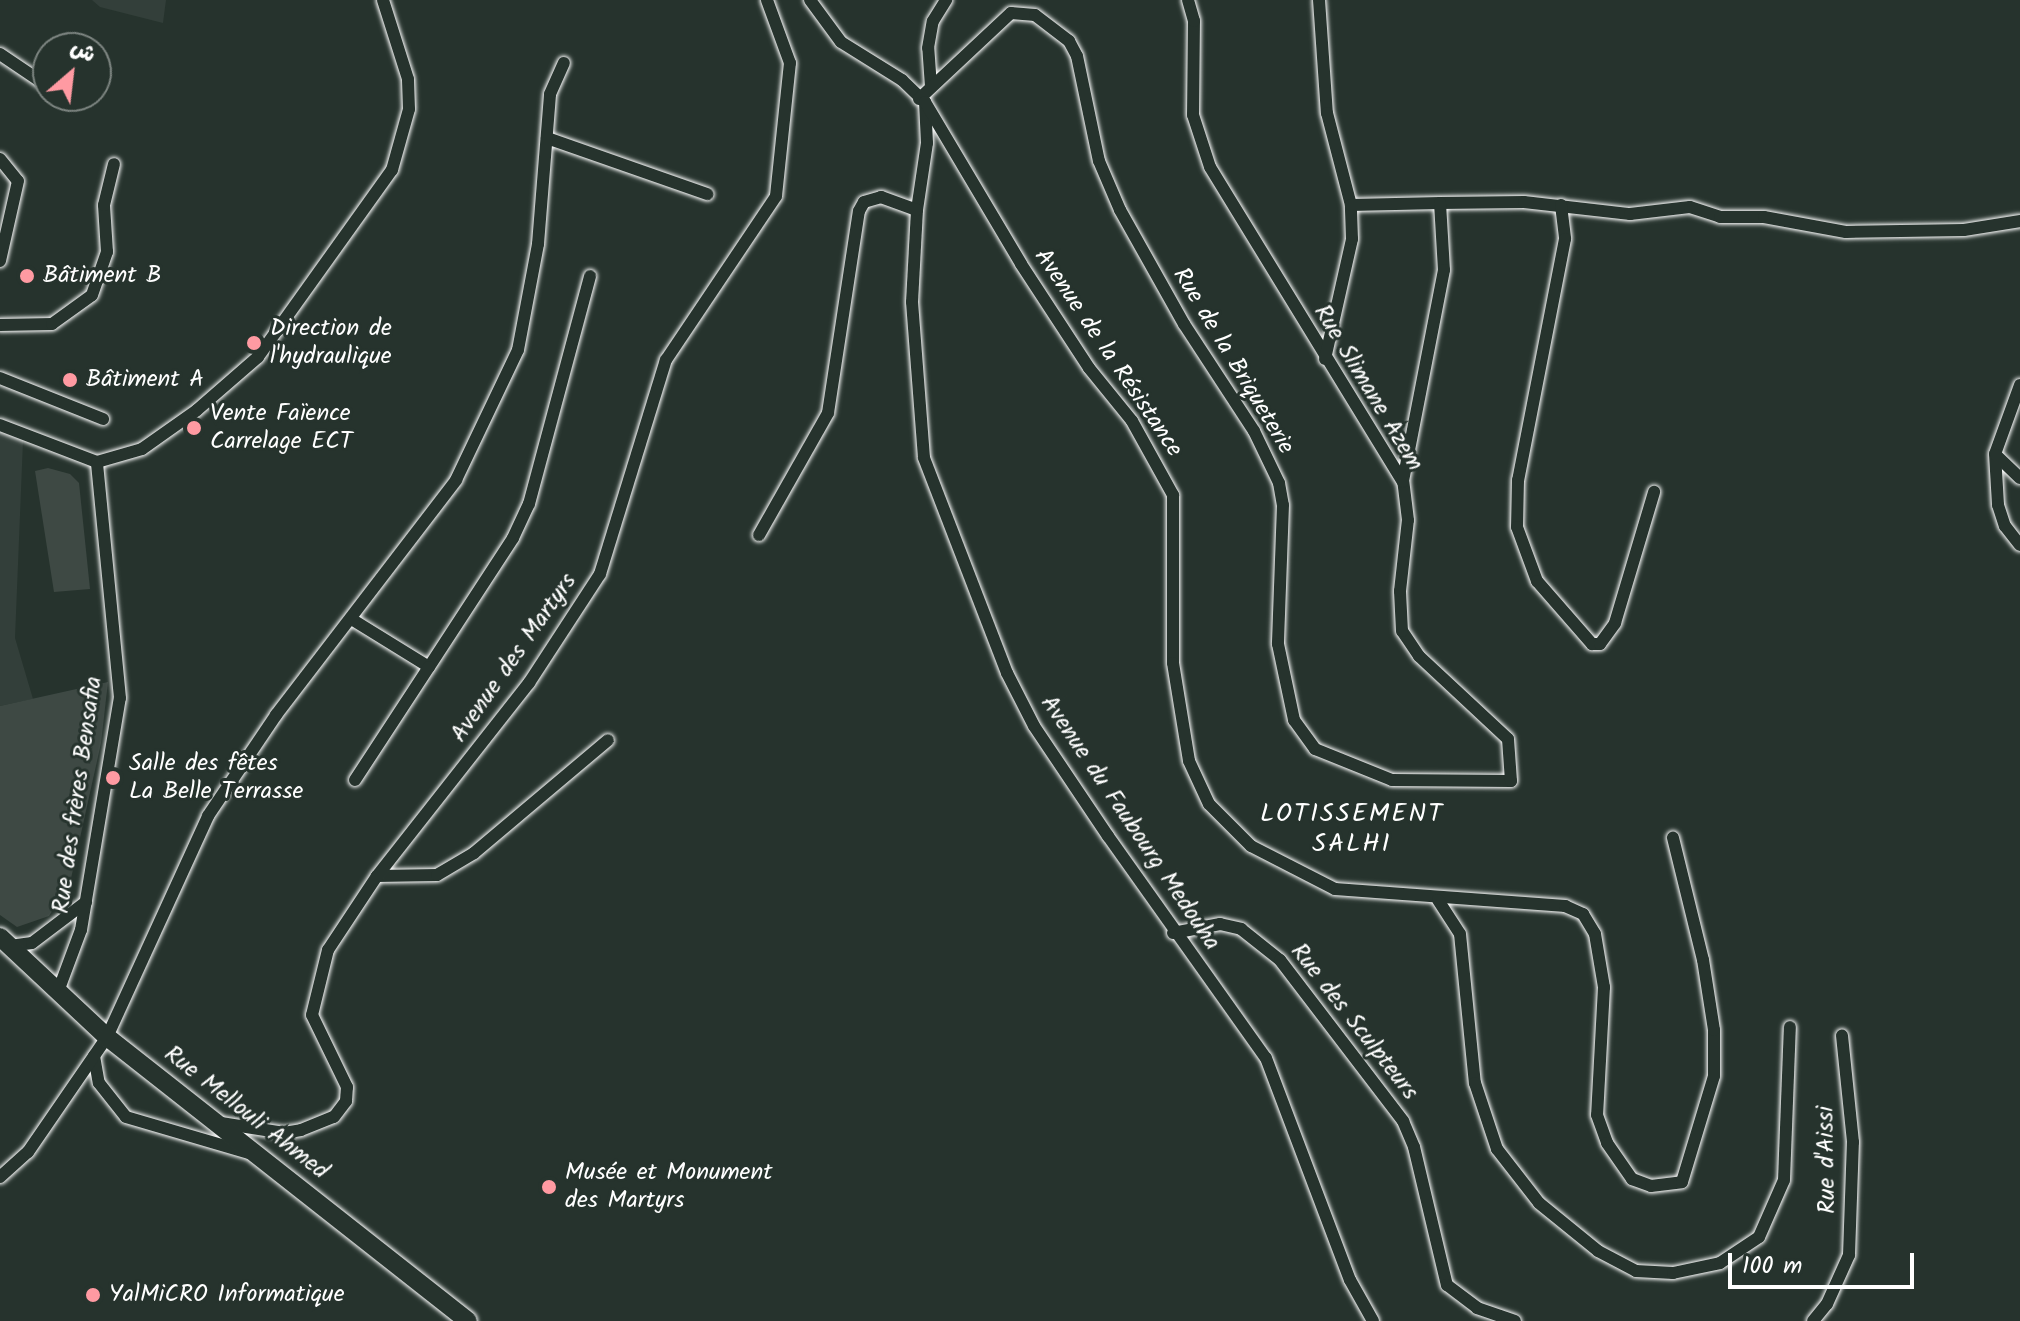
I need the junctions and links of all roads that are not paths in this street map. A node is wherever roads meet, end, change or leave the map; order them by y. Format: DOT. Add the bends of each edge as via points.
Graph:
graph roads {
  1 [pos="383,0"];
  2 [pos="767,0"];
  3 [pos="810,0"];
  4 [pos="946,0"];
  5 [pos="1016,0"];
  6 [pos="1188,0"];
  7 [pos="1319,0"];
  8 [pos="990,30"];
  9 [pos="0,54"];
  10 [pos="564,63"];
  11 [pos="32,76"];
  12 [pos="931,87"];
  13 [pos="922,101"];
  14 [pos="547,138"];
  15 [pos="0,159"];
  16 [pos="114,164"];
  17 [pos="707,194"];
  18 [pos="1440,203"];
  19 [pos="1351,205"];
  20 [pos="1561,205"];
  21 [pos="917,210"];
  22 [pos="2020,221"];
  23 [pos="0,261"];
  24 [pos="590,276"];
  25 [pos="0,325"];
  26 [pos="1325,359"];
  27 [pos="0,378"];
  28 [pos="2020,385"];
  29 [pos="103,419"];
  30 [pos="0,425"];
  31 [pos="1995,454"];
  32 [pos="97,462"];
  33 [pos="2020,478"];
  34 [pos="1403,482"];
  35 [pos="1654,492"];
  36 [pos="759,535"];
  37 [pos="2020,545"];
  38 [pos="353,620"];
  39 [pos="429,667"];
  40 [pos="608,740"];
  41 [pos="355,780"];
  42 [pos="1511,781"];
  43 [pos="1673,838"];
  44 [pos="377,876"];
  45 [pos="1438,900"];
  46 [pos="86,902"];
  47 [pos="1173,933"];
  48 [pos="5,942"];
  49 [pos="59,989"];
  50 [pos="1790,1027"];
  51 [pos="1842,1036"];
  52 [pos="107,1037"];
  53 [pos="94,1056"];
  54 [pos="221,1123"];
  55 [pos="263,1156"];
  56 [pos="0,1177"];
  57 [pos="468,1321"];
  58 [pos="1373,1321"];
  59 [pos="1515,1321"];
  60 [pos="1813,1321"];
  1 -- 32 [label="street" via="408,79 409,109 392,170 258,357 142,449"];
  2 -- 44 [label="street, Avenue des Martyrs" via="790,63 776,196 666,360 600,574 529,683"];
  3 -- 13 [label="street" via="841,42 902,80"];
  4 -- 12 [label="street" via="933,21 928,48"];
  5 -- 8 [label="street"];
  6 -- 26 [label="street, Rue Slimane Azem" via="1194,21 1191,88 1198,138 1234,210"];
  7 -- 19 [label="street" via="1327,113"];
  8 -- 12 [label="street, Rue de la Briqueterie"];
  8 -- 42 [label="street, Rue de la Briqueterie" via="1011,13 1022,12 1055,27 1069,41 1080,67 1099,161 1120,210 1270,462 1283,505 1278,644 1287,699 1304,737 1339,762 1392,780"];
  9 -- 11 [label="street"];
  10 -- 14 [label="street" via="550,94"];
  12 -- 13 [label="street, Rue de la Briqueterie"];
  13 -- 21 [label="street, Avenue du Faubourg Medouha" via="927,143"];
  13 -- 45 [label="street, Avenue de la Résistance" via="1089,368 1132,421 1173,495 1173,663 1189,761 1209,804 1251,846 1317,882 1354,893"];
  14 -- 17 [label="street"];
  14 -- 38 [label="street" via="538,244 518,350 456,480"];
  15 -- 23 [label="street" via="18,181"];
  16 -- 25 [label="street" via="104,205 107,252 92,295 52,324"];
  18 -- 19 [label="street"];
  18 -- 20 [label="street"];
  18 -- 34 [label="street" via="1444,270"];
  19 -- 26 [label="street" via="1352,239"];
  20 -- 22 [label="street" via="1630,214 1690,207 1720,217 1764,217 1846,232 1964,230"];
  20 -- 35 [label="street" via="1565,239 1518,480 1517,527 1537,581 1592,644 1600,644 1615,623"];
  21 -- 36 [label="street" via="881,197 864,202 859,211 828,413"];
  21 -- 47 [label="street, Avenue du Faubourg Medouha" via="912,302 919,425 935,493 1007,673 1034,726"];
  24 -- 39 [label="street" via="529,504 513,538"];
  26 -- 34 [label="street, Rue Slimane Azem"];
  27 -- 29 [label="street"];
  28 -- 31 [label="street"];
  30 -- 32 [label="street"];
  31 -- 33 [label="street"];
  31 -- 37 [label="street" via="1998,505"];
  32 -- 46 [label="street, Rue des frères Bensafia" via="120,698"];
  34 -- 42 [label="street, Rue Slimane Azem" via="1408,520 1400,591 1402,631 1419,656 1508,739"];
  38 -- 39 [label="street"];
  38 -- 52 [label="street" via="276,715 208,816"];
  39 -- 41 [label="street"];
  40 -- 44 [label="street" via="474,853 437,875"];
  43 -- 45 [label="street, Avenue de la Résistance" via="1703,960 1714,1030 1714,1076 1690,1165 1682,1182 1665,1187 1632,1179 1607,1143 1597,1115 1604,987 1595,934 1583,914 1565,906"];
  44 -- 54 [label="street, Avenue des Martyrs" via="328,950 312,1015 347,1087 346,1101 334,1117 284,1133"];
  45 -- 50 [label="street" via="1460,934 1475,1083 1497,1149 1539,1203 1598,1251 1636,1271 1673,1273 1720,1263 1759,1237 1784,1180"];
  46 -- 48 [label="street" via="32,943"];
  46 -- 49 [label="street, Rue des frères Bensafia"];
  47 -- 58 [label="street, Avenue du Faubourg Medouha" via="1266,1058 1350,1280"];
  47 -- 59 [label="street, Rue des Sculpteurs" via="1220,924 1241,929 1280,960 1403,1121 1447,1285 1477,1308"];
  48 -- 49 [label="street, Rue Mellouli Ahmed"];
  49 -- 52 [label="street, Rue Mellouli Ahmed"];
  51 -- 60 [label="street, Rue d'Aissi" via="1853,1142 1849,1255 1827,1304"];
  52 -- 53 [label="street"];
  52 -- 54 [label="street, Rue Mellouli Ahmed"];
  53 -- 55 [label="street" via="99,1083 135,1122"];
  53 -- 56 [label="street" via="28,1152"];
  54 -- 55 [label="street, Rue Mellouli Ahmed"];
  55 -- 57 [label="street, Rue Mellouli Ahmed"];
}
